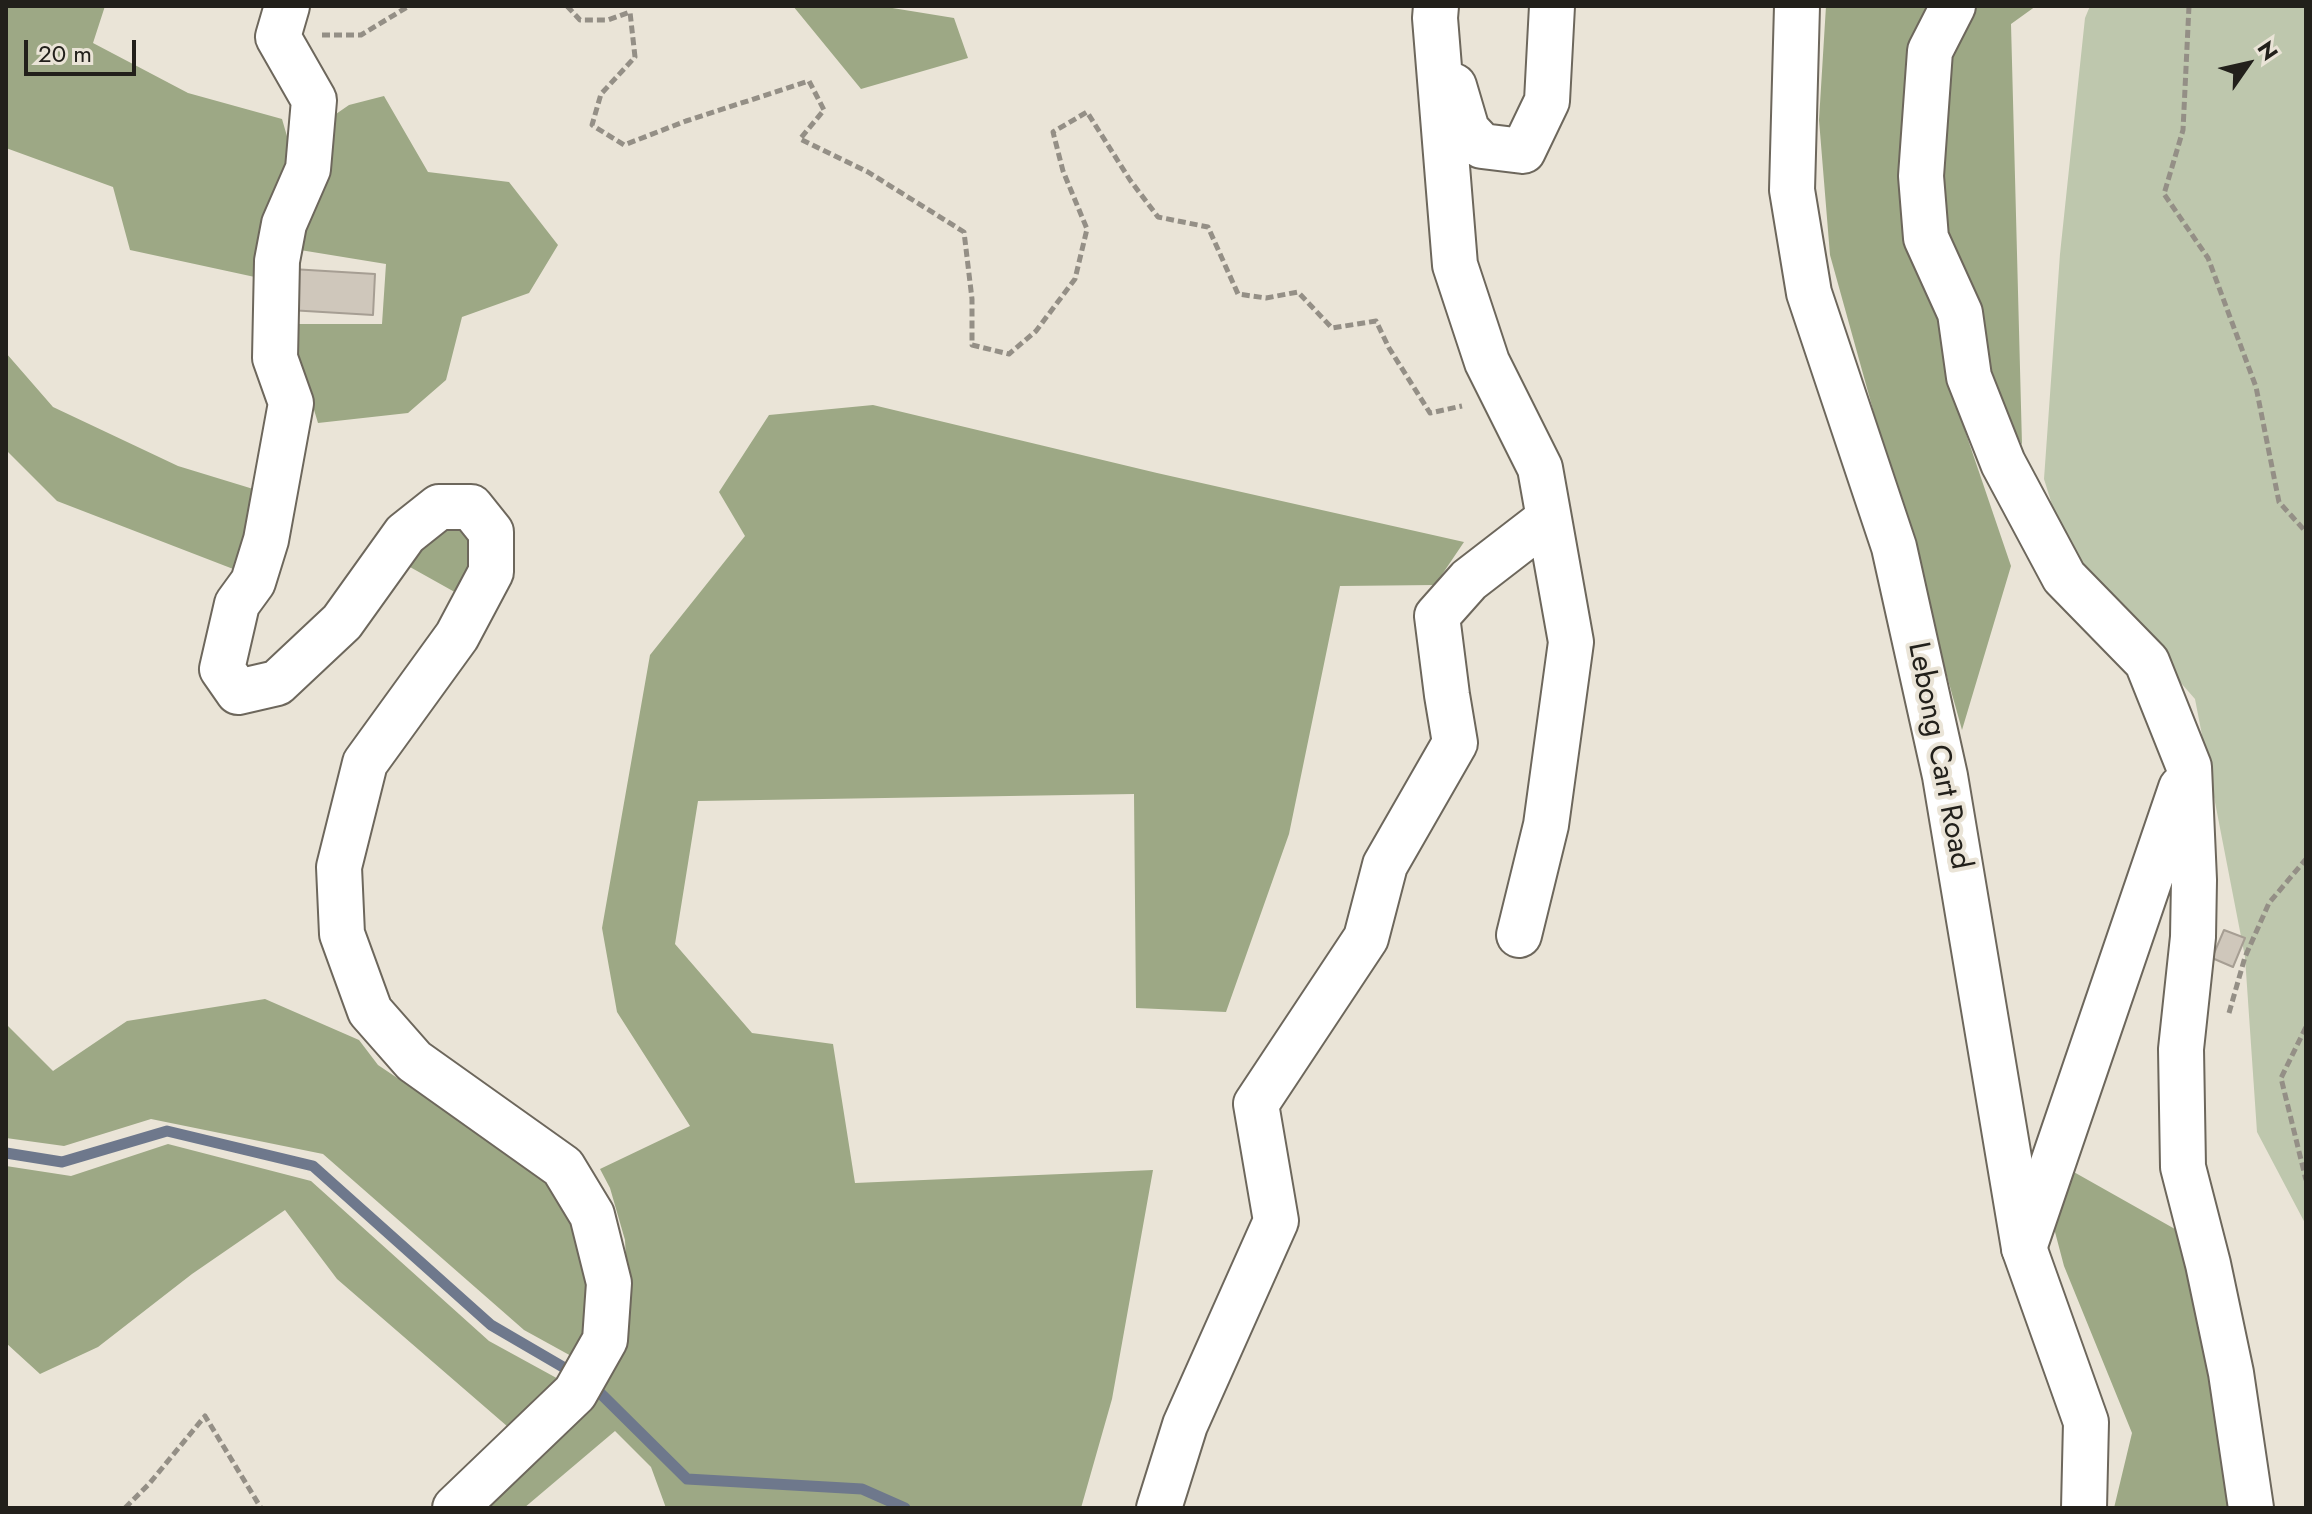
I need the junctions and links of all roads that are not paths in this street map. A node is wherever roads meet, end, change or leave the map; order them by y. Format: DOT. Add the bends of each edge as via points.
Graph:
graph roads {
  1 [pos="1552,6"];
  2 [pos="1797,6"];
  3 [pos="1953,6"];
  4 [pos="1435,12"];
  5 [pos="282,21"];
  6 [pos="1548,519"];
  7 [pos="2189,767"];
  8 [pos="1519,935"];
  9 [pos="2024,1248"];
  10 [pos="455,1508"];
  11 [pos="1159,1508"];
  12 [pos="2084,1508"];
  13 [pos="2251,1508"];
  1 -- 4 [label="main road" via="1547,101 1523,151 1482,146 1467,130"];
  2 -- 9 [label="main road, Lebong Cart Road" via="1792,190 1809,293 1894,547 1945,776"];
  3 -- 7 [label="main road" via="1930,51 1921,176 1926,238 1960,313 1969,377 2003,463 2064,577 2147,662"];
  4 -- 6 [label="main road" via="1455,265 1487,362 1540,468"];
  5 -- 10 [label="main road" via="314,100 308,169 284,224 277,261 275,358 291,403 266,540 253,582 237,604 222,669 238,692 277,683 342,622 405,534 439,507 471,507 491,532 491,572 457,636 365,763 339,867 342,934 370,1011 414,1061 563,1167 592,1215 609,1283 605,1340 575,1393"];
  6 -- 8 [label="main road" via="1571,642 1546,825"];
  6 -- 11 [label="main road" via="1469,580 1437,616 1455,743 1385,865 1366,938 1256,1104 1276,1221 1185,1425"];
  7 -- 9 [label="main road"];
  7 -- 13 [label="main road" via="2194,894 2181,1049 2183,1167 2231,1373"];
  9 -- 12 [label="main road, Lebong Cart Road" via="2086,1422"];
}
